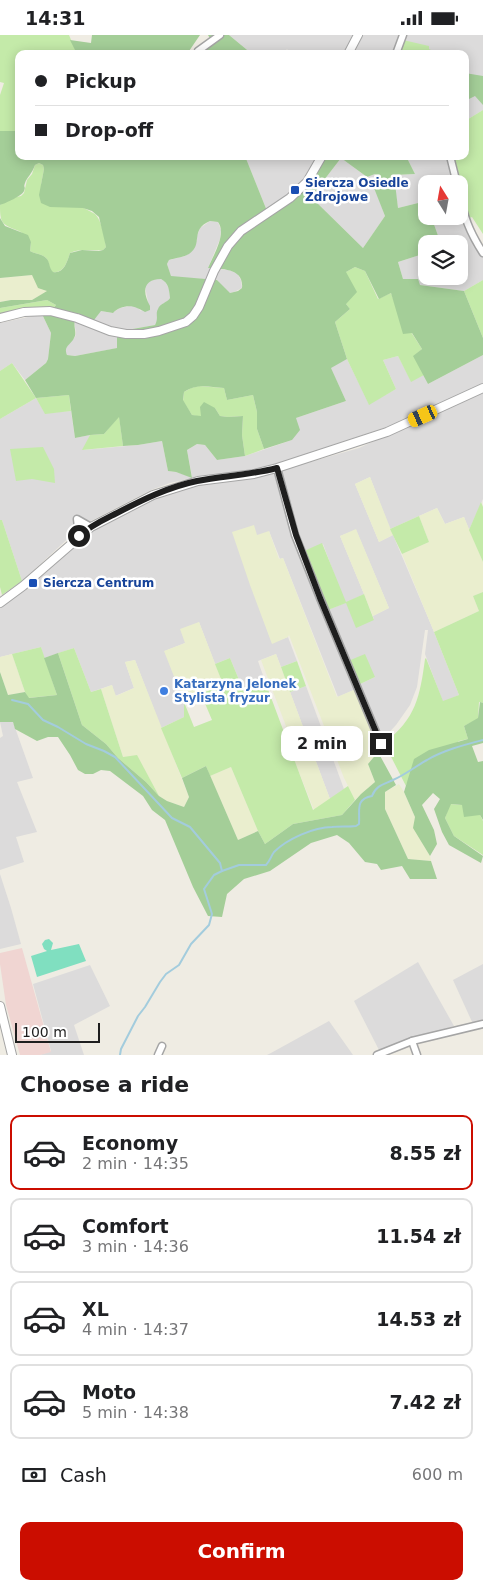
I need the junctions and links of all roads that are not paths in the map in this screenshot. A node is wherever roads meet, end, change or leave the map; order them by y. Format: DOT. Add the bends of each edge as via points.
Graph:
graph roads {
  1 [pos="220,35"];
  2 [pos="358,35"];
  3 [pos="403,35"];
  4 [pos="199,50"];
  5 [pos="350,50"];
  6 [pos="397,50"];
  7 [pos="320,160"];
  8 [pos="451,160"];
  9 [pos="455,175"];
  10 [pos="467,225"];
  11 [pos="483,253"];
  12 [pos="0,318"];
  13 [pos="483,388"];
  14 [pos="277,468"];
  15 [pos="91,527"];
  16 [pos="79,536"];
  17 [pos="0,603"];
  18 [pos="381,744"];
  19 [pos="0,1006"];
  20 [pos="483,1023"];
  21 [pos="412,1041"];
  22 [pos="162,1046"];
  23 [pos="12,1055"];
  24 [pos="158,1055"];
  25 [pos="377,1055"];
  26 [pos="417,1055"];
  1 -- 4 [label="street"];
  2 -- 5 [label="street"];
  3 -- 6 [label="street"];
  7 -- 12 [label="street" via="307,182 241,231 228,246 199,307 186,322 144,334 126,334 50,311 24,312"];
  8 -- 9 [label="street"];
  10 -- 11 [label="street"];
  13 -- 14 [label="street" via="387,432"];
  14 -- 15 [label="street" via="168,489"];
  14 -- 18 [label="street" via="296,535"];
  15 -- 16 [label="street"];
  15 -- 16 [label="street" via="77,519"];
  16 -- 17 [label="street"];
  19 -- 23 [label="street"];
  20 -- 21 [label="street"];
  21 -- 25 [label="street"];
  21 -- 26 [label="street"];
  22 -- 24 [label="street"];
}
